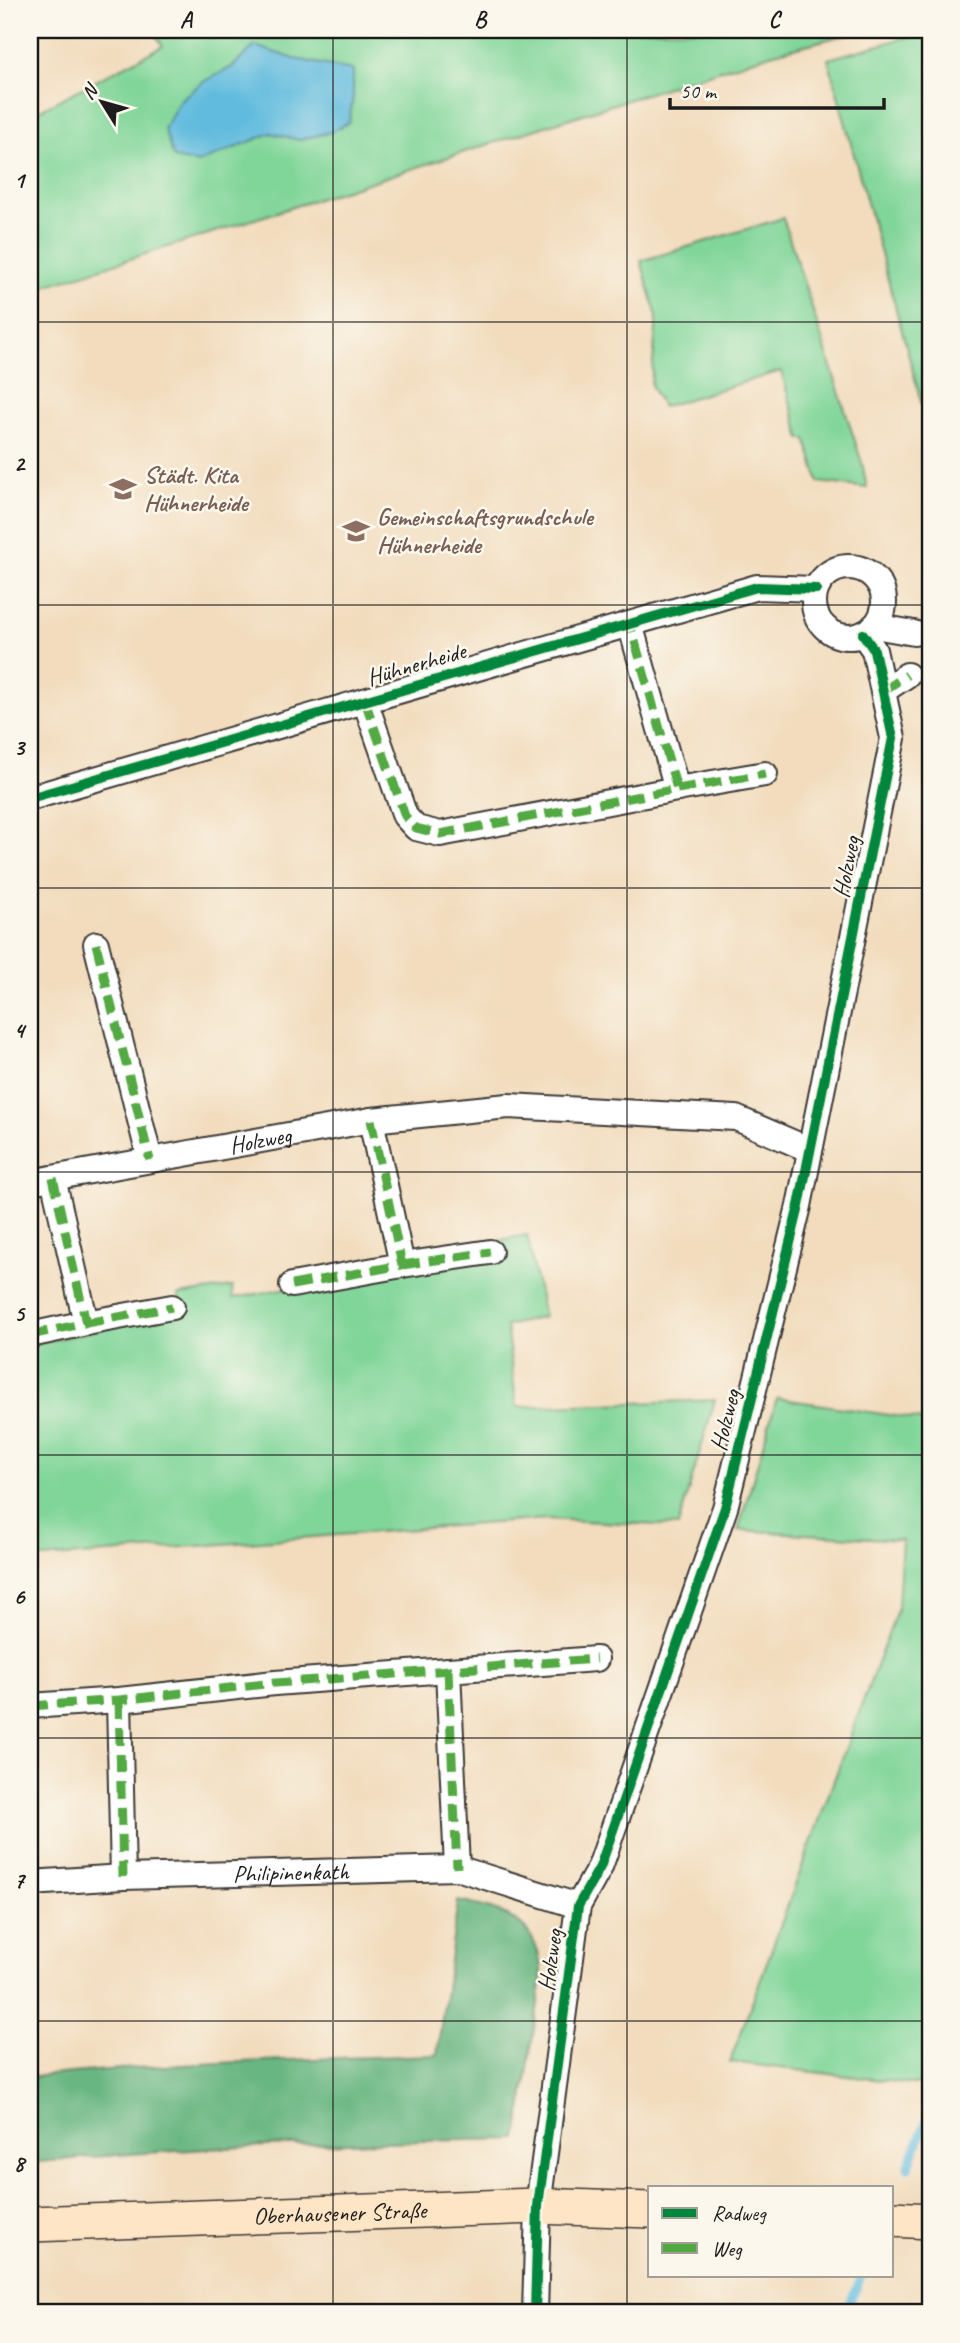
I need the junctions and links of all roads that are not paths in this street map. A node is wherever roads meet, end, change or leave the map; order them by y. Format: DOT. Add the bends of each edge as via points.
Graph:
graph roads {
  1 [pos="816,589"];
  2 [pos="630,624"];
  3 [pos="868,630"];
  4 [pos="914,633"];
  5 [pos="907,675"];
  6 [pos="883,691"];
  7 [pos="365,701"];
  8 [pos="765,774"];
  9 [pos="677,789"];
  10 [pos="30,798"];
  11 [pos="96,944"];
  12 [pos="371,1120"];
  13 [pos="810,1150"];
  14 [pos="150,1160"];
  15 [pos="41,1180"];
  16 [pos="489,1252"];
  17 [pos="402,1265"];
  18 [pos="292,1285"];
  19 [pos="172,1307"];
  20 [pos="86,1324"];
  21 [pos="30,1335"];
  22 [pos="597,1659"];
  23 [pos="448,1670"];
  24 [pos="119,1700"];
  25 [pos="30,1706"];
  26 [pos="457,1868"];
  27 [pos="123,1877"];
  28 [pos="30,1884"];
  29 [pos="578,1906"];
  30 [pos="538,2206"];
  31 [pos="648,2210"];
  32 [pos="894,2219"];
  33 [pos="930,2221"];
  34 [pos="30,2224"];
  35 [pos="535,2313"];
  1 -- 2 [label="street, Hühnerheide" via="757,587"];
  1 -- 3 [label="street" via="813,602 824,627 849,637"];
  1 -- 3 [label="street" via="823,577 848,566 873,576 884,601 881,615"];
  2 -- 7 [label="street, Hühnerheide"];
  2 -- 9 [label="street"];
  3 -- 4 [label="street"];
  3 -- 6 [label="street, Holzweg"];
  5 -- 6 [label="street"];
  6 -- 13 [label="street, Holzweg" via="893,738"];
  7 -- 9 [label="street, Hühnerheide" via="405,816 416,828 440,834"];
  7 -- 10 [label="street, Hühnerheide"];
  8 -- 9 [label="street, Hühnerheide"];
  11 -- 14 [label="street"];
  12 -- 13 [label="street, Holzweg" via="508,1107 736,1118"];
  12 -- 14 [label="street, Holzweg"];
  12 -- 17 [label="street"];
  13 -- 29 [label="street, Holzweg" via="725,1508 600,1867"];
  14 -- 15 [label="street, Holzweg"];
  15 -- 20 [label="street, Holzweg"];
  16 -- 17 [label="street"];
  17 -- 18 [label="street"];
  19 -- 20 [label="street"];
  20 -- 21 [label="street"];
  22 -- 23 [label="street"];
  23 -- 24 [label="street"];
  23 -- 26 [label="street"];
  24 -- 25 [label="street"];
  24 -- 27 [label="street"];
  26 -- 27 [label="street, Philipinenkath"];
  26 -- 29 [label="street, Philipinenkath"];
  27 -- 28 [label="street, Philipinenkath"];
  29 -- 30 [label="street, Holzweg"];
  30 -- 31 [label="main road, Oberhausener Straße"];
  30 -- 34 [label="main road, Oberhausener Straße"];
  30 -- 35 [label="street, Holzweg"];
  32 -- 33 [label="main road"];
}
